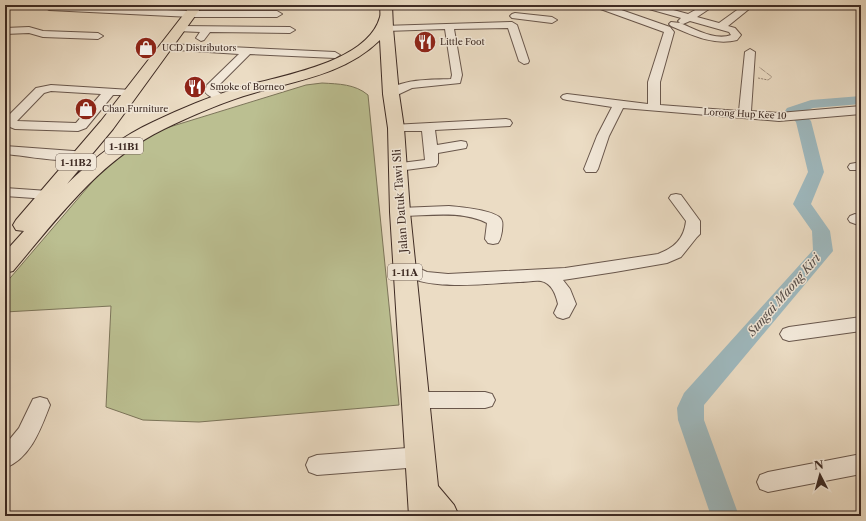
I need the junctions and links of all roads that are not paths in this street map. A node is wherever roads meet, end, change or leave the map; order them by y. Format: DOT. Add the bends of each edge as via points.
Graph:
graph roads {
  1 [pos="511,5"];
  2 [pos="606,5"];
  3 [pos="645,5"];
  4 [pos="711,5"];
  5 [pos="750,5"];
  6 [pos="48,7"];
  7 [pos="116,10"];
  8 [pos="277,14"];
  9 [pos="481,18"];
  10 [pos="690,18"];
  11 [pos="189,19"];
  12 [pos="386,19"];
  13 [pos="513,20"];
  14 [pos="552,20"];
  15 [pos="449,26"];
  16 [pos="670,27"];
  17 [pos="720,27"];
  18 [pos="207,29"];
  19 [pos="290,30"];
  20 [pos="5,31"];
  21 [pos="87,35"];
  22 [pos="98,36"];
  23 [pos="218,42"];
  24 [pos="166,47"];
  25 [pos="182,47"];
  26 [pos="247,51"];
  27 [pos="750,52"];
  28 [pos="335,55"];
  29 [pos="524,61"];
  30 [pos="110,91"];
  31 [pos="246,91"];
  32 [pos="131,93"];
  33 [pos="391,94"];
  34 [pos="218,96"];
  35 [pos="567,96"];
  36 [pos="619,104"];
  37 [pos="654,108"];
  38 [pos="861,110"];
  39 [pos="745,115"];
  40 [pos="506,123"];
  41 [pos="82,125"];
  42 [pos="107,125"];
  43 [pos="428,127"];
  44 [pos="396,128"];
  45 [pos="461,145"];
  46 [pos="5,150"];
  47 [pos="431,150"];
  48 [pos="82,155"];
  49 [pos="398,167"];
  50 [pos="591,169"];
  51 [pos="5,192"];
  52 [pos="48,195"];
  53 [pos="676,198"];
  54 [pos="400,212"];
  55 [pos="493,239"];
  56 [pos="17,241"];
  57 [pos="5,266"];
  58 [pos="405,267"];
  59 [pos="5,274"];
  60 [pos="543,275"];
  61 [pos="563,313"];
  62 [pos="861,324"];
  63 [pos="789,334"];
  64 [pos="416,400"];
  65 [pos="485,400"];
  66 [pos="40,405"];
  67 [pos="420,457"];
  68 [pos="5,458"];
  69 [pos="861,464"];
  70 [pos="316,465"];
  71 [pos="768,482"];
  72 [pos="424,504"];
  73 [pos="443,516"];
  1 -- 13 [label="street"];
  2 -- 16 [label="street"];
  3 -- 10 [label="street"];
  4 -- 10 [label="street"];
  5 -- 17 [label="street"];
  6 -- 7 [label="street"];
  7 -- 11 [label="street"];
  7 -- 21 [label="street"];
  8 -- 11 [label="street"];
  9 -- 12 [label="street" via="465,22"];
  10 -- 16 [label="street"];
  10 -- 17 [label="street"];
  11 -- 18 [label="street"];
  11 -- 24 [label="highway, 1-11B2"];
  11 -- 25 [label="street"];
  12 -- 15 [label="street"];
  12 -- 31 [label="highway, 1-11B1" via="376,36 340,62"];
  12 -- 33 [label="highway, Jalan Datuk Tawi Sli / 1-11A"];
  13 -- 14 [label="street"];
  13 -- 15 [label="street"];
  13 -- 29 [label="street"];
  15 -- 33 [label="street" via="456,81 409,86 396,89"];
  16 -- 17 [label="street" via="718,38 734,38 736,35 732,30"];
  16 -- 37 [label="street" via="654,82"];
  18 -- 19 [label="street"];
  18 -- 23 [label="street" via="200,40"];
  20 -- 21 [label="street" via="29,30 43,34"];
  21 -- 22 [label="street"];
  24 -- 25 [label="street"];
  24 -- 32 [label="highway, 1-11B2"];
  25 -- 26 [label="street"];
  26 -- 28 [label="street"];
  26 -- 34 [label="street" via="213,85 211,92"];
  27 -- 39 [label="street"];
  30 -- 32 [label="street"];
  30 -- 41 [label="street"];
  30 -- 41 [label="street" via="51,88 40,90 9,122 15,125"];
  31 -- 34 [label="highway"];
  31 -- 56 [label="highway, 1-11B1" via="179,116 118,150 90,172"];
  32 -- 42 [label="highway, 1-11B2"];
  33 -- 44 [label="highway, Jalan Datuk Tawi Sli / 1-11A"];
  35 -- 36 [label="street, Lorong Hup Kee 10"];
  36 -- 37 [label="street, Lorong Hup Kee 10"];
  36 -- 50 [label="street" via="603,136"];
  37 -- 39 [label="street, Lorong Hup Kee 10"];
  38 -- 39 [label="street, Lorong Hup Kee 10" via="787,117"];
  40 -- 43 [label="street"];
  41 -- 42 [label="street"];
  42 -- 48 [label="highway, 1-11B2"];
  43 -- 44 [label="street"];
  43 -- 47 [label="street"];
  44 -- 49 [label="highway, Jalan Datuk Tawi Sli / 1-11A"];
  45 -- 47 [label="street"];
  46 -- 48 [label="street"];
  47 -- 49 [label="street" via="432,163"];
  48 -- 52 [label="highway, 1-11B2"];
  49 -- 54 [label="highway, Jalan Datuk Tawi Sli / 1-11A"];
  51 -- 52 [label="street"];
  52 -- 56 [label="highway, 1-11B2"];
  53 -- 60 [label="street" via="693,221 692,234 675,253 661,259 615,267"];
  54 -- 55 [label="street" via="465,211 486,215 495,221"];
  54 -- 58 [label="highway, Jalan Datuk Tawi Sli / 1-11A"];
  56 -- 57 [label="highway, 1-11B1"];
  56 -- 59 [label="highway" via="20,258"];
  58 -- 60 [label="street" via="423,277 448,280"];
  58 -- 64 [label="highway, Jalan Datuk Tawi Sli / 1-11A"];
  60 -- 61 [label="street" via="556,281 563,289 568,304"];
  62 -- 63 [label="street"];
  64 -- 65 [label="street"];
  64 -- 67 [label="highway, Jalan Datuk Tawi Sli / 1-11A"];
  66 -- 68 [label="street" via="25,439"];
  67 -- 70 [label="street"];
  67 -- 72 [label="highway, Jalan Datuk Tawi Sli / 1-11A"];
  69 -- 71 [label="street"];
  72 -- 73 [label="highway"];
}
